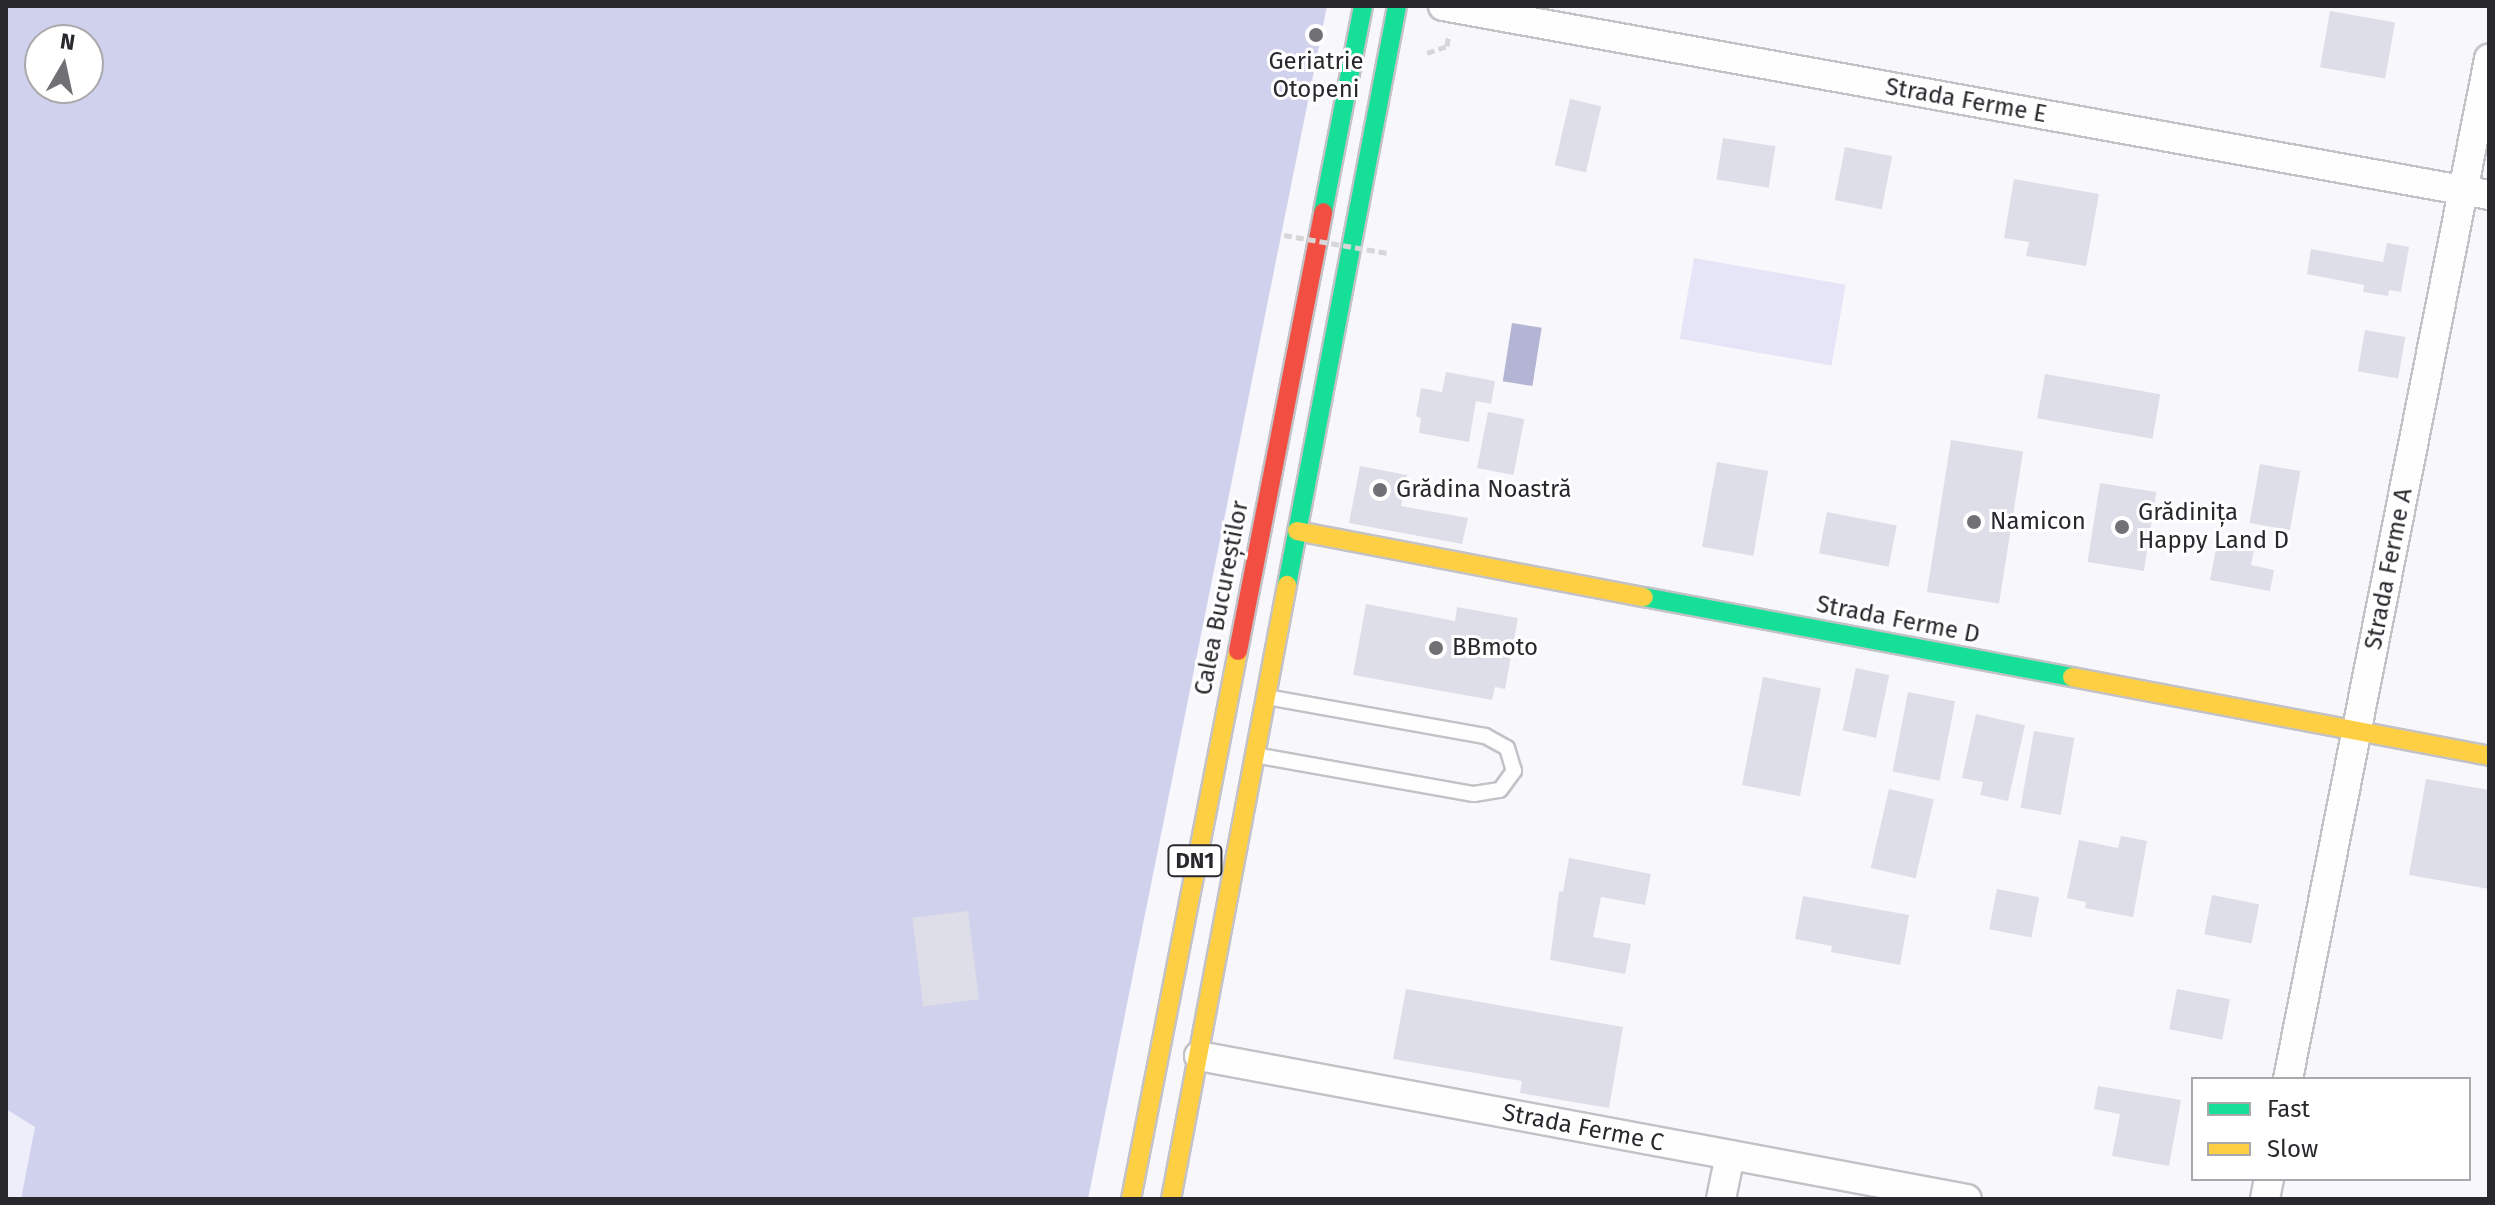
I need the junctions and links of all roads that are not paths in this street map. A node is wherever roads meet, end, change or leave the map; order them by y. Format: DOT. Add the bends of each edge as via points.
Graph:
graph roads {
  1 [pos="1363,6"];
  2 [pos="1397,6"];
  3 [pos="1443,6"];
  4 [pos="2489,59"];
  5 [pos="2476,193"];
  6 [pos="1297,531"];
  7 [pos="1266,697"];
  8 [pos="2357,731"];
  9 [pos="1256,755"];
  10 [pos="2489,756"];
  11 [pos="1199,1056"];
  12 [pos="2288,1077"];
  13 [pos="1730,1155"];
  14 [pos="1131,1199"];
  15 [pos="1171,1199"];
  16 [pos="1721,1199"];
  17 [pos="1967,1199"];
  1 -- 14 [label="main road, Calea Bucureștilor / DN1"];
  2 -- 6 [label="main road, DN1"];
  3 -- 5 [label="street, Strada Ferme E"];
  4 -- 5 [label="street, Strada Ferme A"];
  5 -- 8 [label="street, Strada Ferme A"];
  6 -- 7 [label="main road, DN1"];
  6 -- 8 [label="main road, Strada Ferme D"];
  7 -- 9 [label="main road, DN1"];
  7 -- 9 [label="lane" via="1485,736 1507,748 1514,771 1500,790 1474,794"];
  8 -- 10 [label="main road, Strada Ferme D"];
  8 -- 12 [label="street, Strada Ferme A"];
  9 -- 11 [label="main road, DN1"];
  11 -- 13 [label="street, Strada Ferme C"];
  11 -- 15 [label="main road, DN1"];
  13 -- 16 [label="street"];
  13 -- 17 [label="street, Strada Ferme C"];
}
